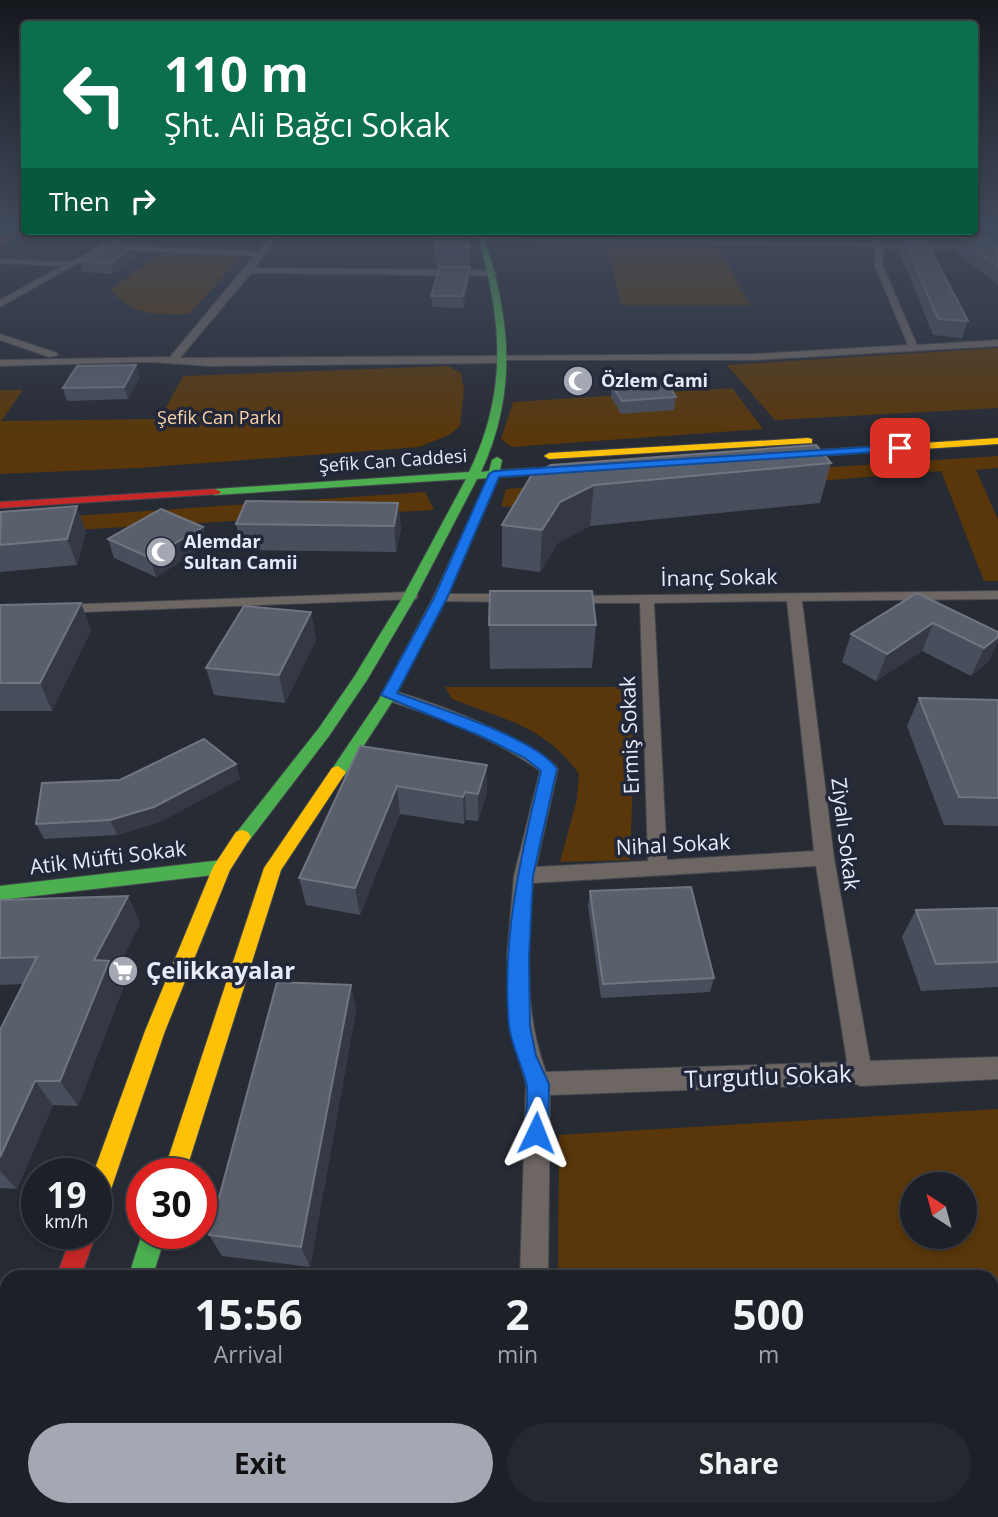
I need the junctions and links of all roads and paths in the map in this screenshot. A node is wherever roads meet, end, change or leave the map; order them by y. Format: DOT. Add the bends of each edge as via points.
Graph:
graph roads {
  1 [pos="225,299"];
  2 [pos="497,299"];
  3 [pos="893,299"];
  4 [pos="0,337"];
  5 [pos="998,343"];
  6 [pos="914,349"];
  7 [pos="502,358"];
  8 [pos="174,359"];
  9 [pos="78,360"];
  10 [pos="0,363"];
  11 [pos="998,428"];
  12 [pos="998,441"];
  13 [pos="475,467"];
  14 [pos="496,467"];
  15 [pos="0,490"];
  16 [pos="0,505"];
  17 [pos="998,595"];
  18 [pos="411,596"];
  19 [pos="794,597"];
  20 [pos="440,598"];
  21 [pos="647,600"];
  22 [pos="41,609"];
  23 [pos="389,695"];
  24 [pos="824,858"];
  25 [pos="222,867"];
  26 [pos="658,869"];
  27 [pos="524,876"];
  28 [pos="0,893"];
  29 [pos="998,1068"];
  30 [pos="861,1075"];
  31 [pos="538,1084"];
  32 [pos="110,1158"];
  33 [pos="179,1158"];
  34 [pos="79,1249"];
  35 [pos="150,1249"];
  36 [pos="71,1270"];
  37 [pos="143,1270"];
  38 [pos="534,1270"];
  1 -- 8 [label="street"];
  2 -- 7 [label="main road"];
  3 -- 6 [label="street"];
  4 -- 9 [label="street" via="28,349"];
  5 -- 6 [label="street"];
  6 -- 7 [label="street" via="754,357"];
  7 -- 8 [label="street" via="209,363"];
  7 -- 13 [label="main road" via="499,407"];
  8 -- 9 [label="street"];
  9 -- 10 [label="street"];
  11 -- 14 [label="main road, Şefik Can Caddesi"];
  12 -- 14 [label="main road, Şefik Can Caddesi"];
  13 -- 14 [label="main road, Şefik Can Caddesi"];
  13 -- 15 [label="main road, Şefik Can Caddesi"];
  13 -- 16 [label="main road, Şefik Can Caddesi"];
  13 -- 18 [label="main road"];
  14 -- 20 [label="main road"];
  17 -- 19 [label="street, İnanç Sokak"];
  18 -- 22 [label="street"];
  18 -- 25 [label="main road" via="370,667 323,734 260,809"];
  19 -- 21 [label="street, İnanç Sokak"];
  19 -- 24 [label="street, Ziyalı Sokak"];
  20 -- 21 [label="street, İnanç Sokak"];
  20 -- 23 [label="main road"];
  21 -- 26 [label="street, Ermiş Sokak"];
  23 -- 27 [label="street" via="488,733 549,769"];
  23 -- 33 [label="main road" via="273,868"];
  24 -- 26 [label="street, Nihal Sokak"];
  24 -- 30 [label="street, Ziyalı Sokak"];
  25 -- 28 [label="main road, Atik Müfti Sokak"];
  25 -- 32 [label="main road" via="155,1031"];
  26 -- 27 [label="street, Nihal Sokak"];
  27 -- 31 [label="street" via="520,1026"];
  29 -- 30 [label="street, Turgutlu Sokak"];
  30 -- 31 [label="street, Turgutlu Sokak"];
  31 -- 38 [label="street"];
  34 -- 36 [label="main road"];
  35 -- 37 [label="main road"];
}
